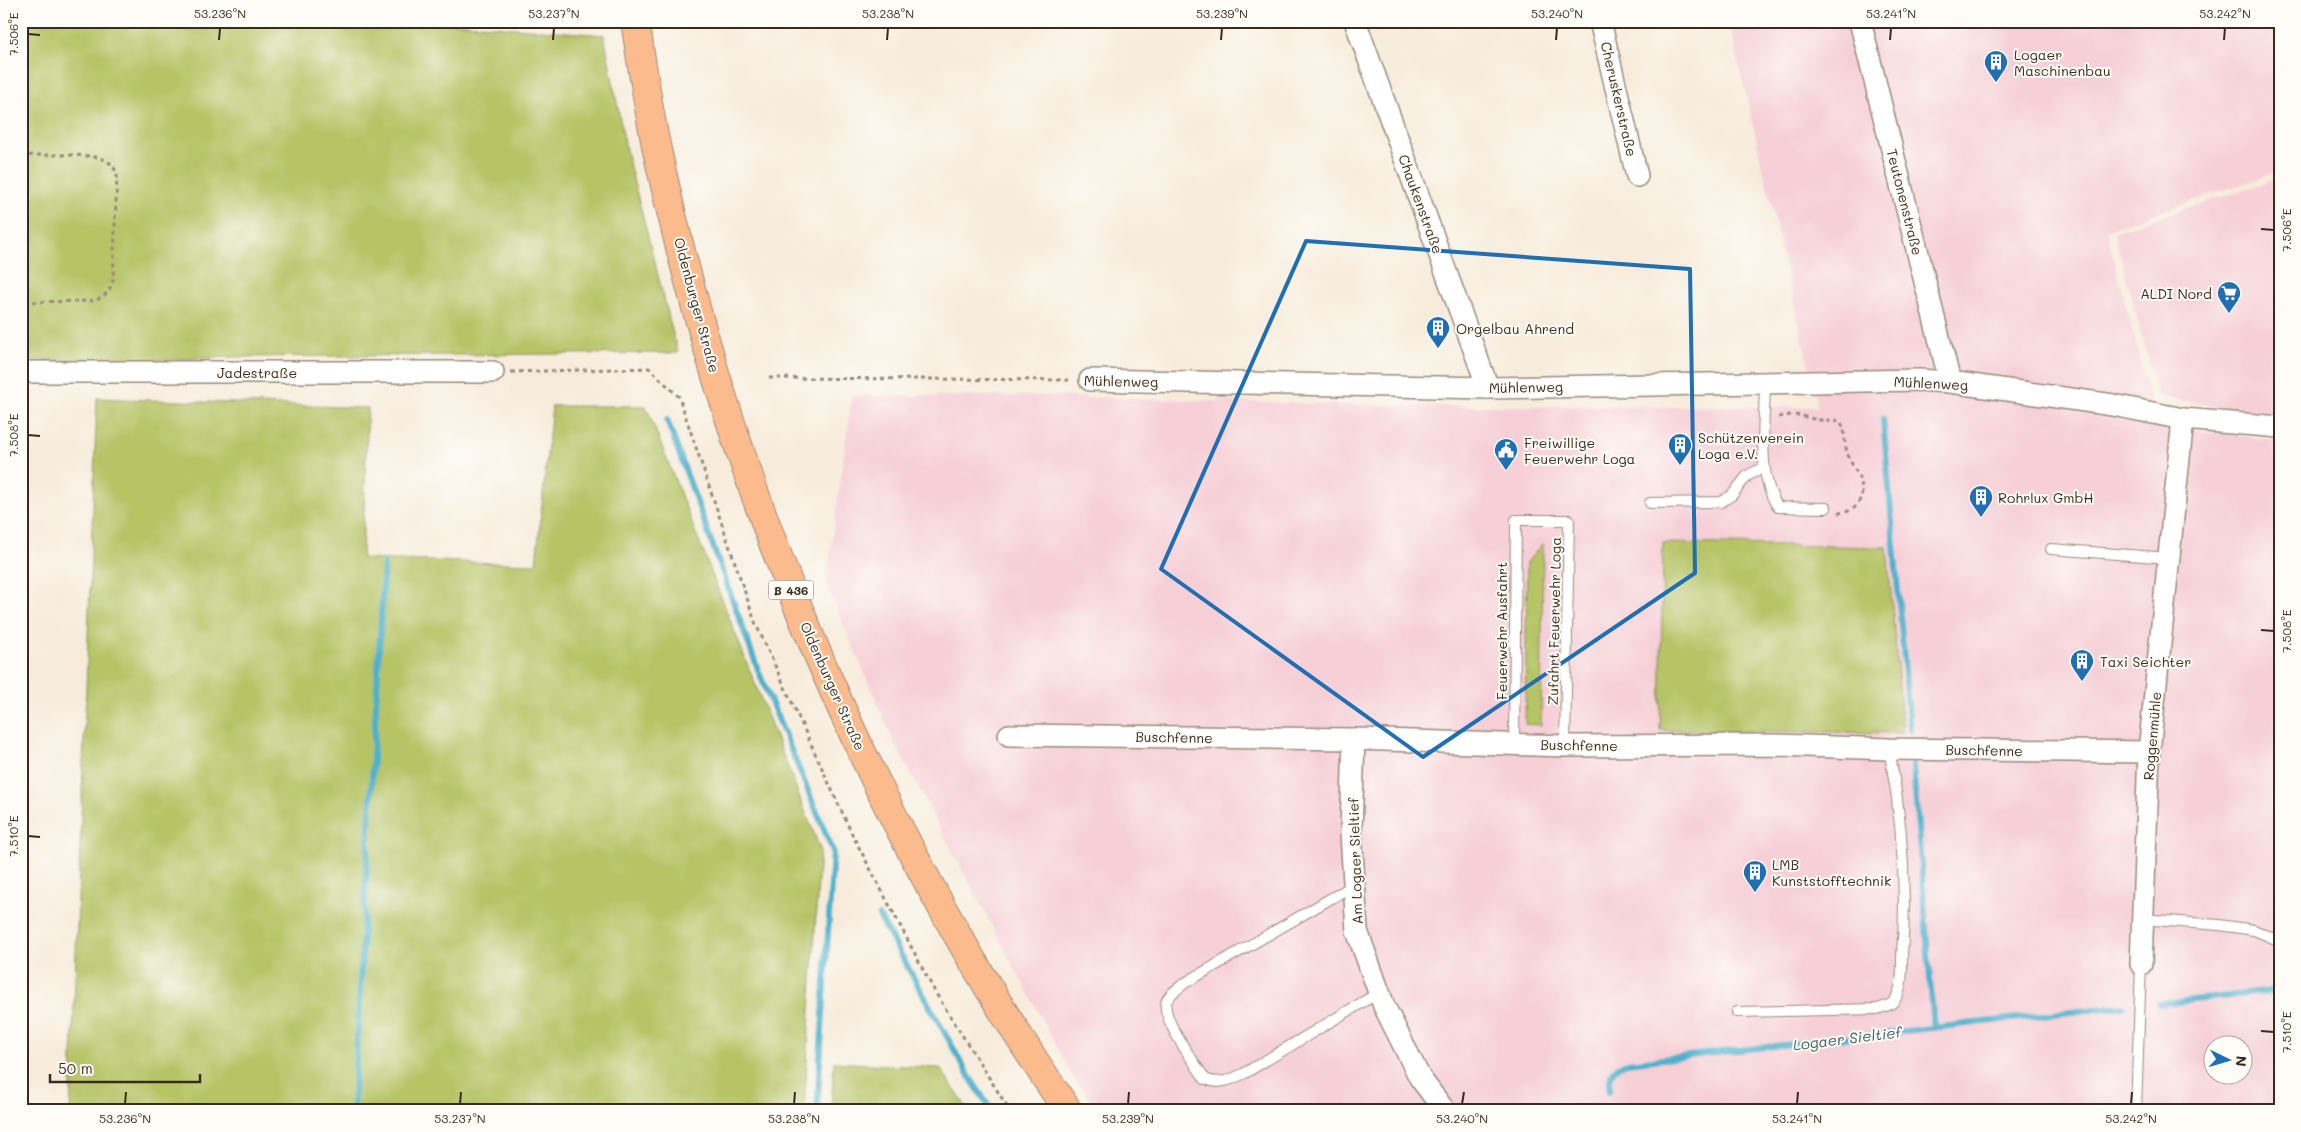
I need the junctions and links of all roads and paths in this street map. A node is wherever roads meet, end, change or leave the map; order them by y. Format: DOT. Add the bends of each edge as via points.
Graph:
graph roads {
  1 [pos="635,21"];
  2 [pos="1355,21"];
  3 [pos="1600,21"];
  4 [pos="1860,21"];
  5 [pos="21,155"];
  6 [pos="1637,176"];
  7 [pos="21,302"];
  8 [pos="21,372"];
  9 [pos="493,372"];
  10 [pos="769,378"];
  11 [pos="1090,380"];
  12 [pos="1765,382"];
  13 [pos="1950,382"];
  14 [pos="1488,388"];
  15 [pos="2183,419"];
  16 [pos="1765,420"];
  17 [pos="2280,427"];
  18 [pos="1764,467"];
  19 [pos="1650,504"];
  20 [pos="1826,508"];
  21 [pos="1516,520"];
  22 [pos="2051,549"];
  23 [pos="2169,558"];
  24 [pos="1009,735"];
  25 [pos="1354,739"];
  26 [pos="1514,742"];
  27 [pos="1565,746"];
  28 [pos="1889,749"];
  29 [pos="2149,752"];
  30 [pos="1354,885"];
  31 [pos="2142,920"];
  32 [pos="2280,941"];
  33 [pos="2141,964"];
  34 [pos="1378,993"];
  35 [pos="1737,1012"];
  36 [pos="1010,1111"];
  37 [pos="1068,1111"];
  38 [pos="1445,1111"];
  39 [pos="2136,1111"];
  1 -- 37 [label="main road, Oldenburger Straße / B 436" via="656,149 701,325 750,482 797,605 852,732 934,896 1024,1047"];
  2 -- 14 [label="street, Chaukenstraße"];
  3 -- 6 [label="street, Cheruskerstraße"];
  4 -- 13 [label="street, Teutonenstraße"];
  5 -- 7 [label="path" via="93,156 114,167 117,175 110,290 95,301"];
  8 -- 9 [label="street, Jadestraße"];
  9 -- 36 [label="path" via="649,368 679,397 755,622 837,800 935,992"];
  10 -- 11 [label="path, Mühlenweg"];
  11 -- 14 [label="street, Mühlenweg"];
  12 -- 13 [label="street, Mühlenweg"];
  12 -- 14 [label="street, Mühlenweg"];
  12 -- 16 [label="lane"];
  13 -- 15 [label="street, Mühlenweg" via="2113,405"];
  15 -- 17 [label="street, Mühlenweg"];
  15 -- 23 [label="street, Roggenmühle"];
  16 -- 18 [label="lane"];
  16 -- 20 [label="path" via="1800,414 1841,422 1848,454 1862,487 1861,498 1857,506 1848,512 1839,513"];
  18 -- 19 [label="lane" via="1747,476 1732,495 1721,502"];
  18 -- 20 [label="lane" via="1778,507"];
  21 -- 26 [label="lane, Feuerwehr Ausfahrt"];
  21 -- 27 [label="lane, Zufahrt Feuerwehr Loga" via="1569,520"];
  22 -- 23 [label="lane"];
  23 -- 29 [label="street, Roggenmühle"];
  24 -- 25 [label="street, Buschfenne"];
  25 -- 26 [label="street, Buschfenne"];
  25 -- 30 [label="street, Am Logaer Sieltief" via="1351,834"];
  26 -- 27 [label="street, Buschfenne"];
  27 -- 28 [label="street, Buschfenne" via="1778,745"];
  28 -- 29 [label="street, Buschfenne"];
  28 -- 35 [label="lane" via="1901,834 1904,926 1898,995 1893,1003 1877,1009"];
  29 -- 31 [label="street, Roggenmühle"];
  30 -- 34 [label="street, Am Logaer Sieltief" via="1357,931"];
  30 -- 34 [label="lane" via="1185,983 1166,1002 1167,1017 1205,1079 1214,1083 1229,1081 1245,1073"];
  31 -- 32 [label="lane" via="2254,930"];
  31 -- 33 [label="street, Roggenmühle"];
  33 -- 39 [label="lane"];
  34 -- 38 [label="street, Am Logaer Sieltief" via="1420,1078"];
}
